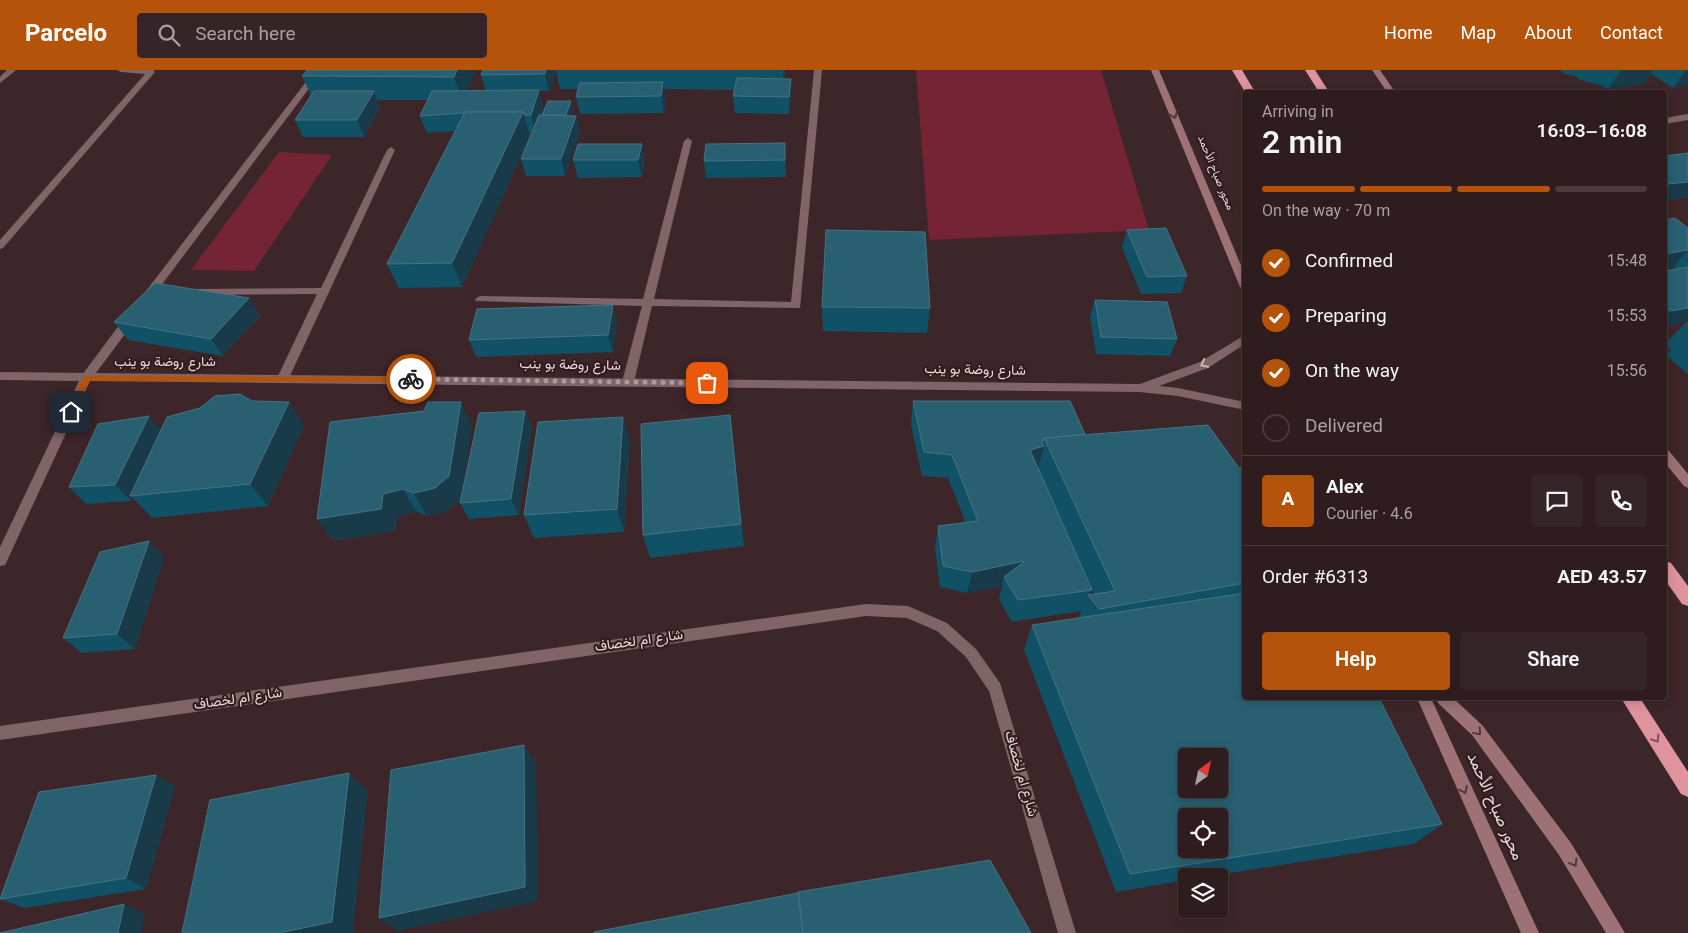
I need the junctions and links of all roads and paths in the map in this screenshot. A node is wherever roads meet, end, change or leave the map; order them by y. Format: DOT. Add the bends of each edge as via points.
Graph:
graph roads {
  1 [pos="12,70"];
  2 [pos="121,70"];
  3 [pos="319,70"];
  4 [pos="818,70"];
  5 [pos="1155,70"];
  6 [pos="1238,70"];
  7 [pos="1310,70"];
  8 [pos="1376,70"];
  9 [pos="0,81"];
  10 [pos="1249,90"];
  11 [pos="1323,90"];
  12 [pos="1390,90"];
  13 [pos="1688,117"];
  14 [pos="1667,121"];
  15 [pos="688,141"];
  16 [pos="391,150"];
  17 [pos="0,246"];
  18 [pos="1242,281"];
  19 [pos="324,291"];
  20 [pos="189,292"];
  21 [pos="480,299"];
  22 [pos="647,303"];
  23 [pos="1242,341"];
  24 [pos="0,376"];
  25 [pos="86,378"];
  26 [pos="284,378"];
  27 [pos="628,382"];
  28 [pos="1139,388"];
  29 [pos="1242,405"];
  30 [pos="1667,457"];
  31 [pos="1677,470"];
  32 [pos="1688,479"];
  33 [pos="1688,483"];
  34 [pos="0,561"];
  35 [pos="1667,571"];
  36 [pos="1688,599"];
  37 [pos="1425,700"];
  38 [pos="1445,700"];
  39 [pos="1631,700"];
  40 [pos="0,734"];
  41 [pos="1688,788"];
  42 [pos="1067,933"];
  43 [pos="1530,933"];
  44 [pos="1616,933"];
  1 -- 9 [label="street"];
  2 -- 17 [label="street" via="151,72"];
  3 -- 25 [label="street" via="155,293"];
  4 -- 22 [label="street" via="796,306"];
  5 -- 18 [label="street, محور صباح الأحمد, one-way"];
  6 -- 10 [label="highway"];
  7 -- 11 [label="highway"];
  8 -- 12 [label="street"];
  13 -- 14 [label="street"];
  15 -- 22 [label="street"];
  16 -- 19 [label="street"];
  19 -- 20 [label="street"];
  19 -- 26 [label="street"];
  21 -- 22 [label="street"];
  22 -- 27 [label="street"];
  23 -- 28 [label="street, شارع روضة بو ينب, one-way" via="1204,365"];
  24 -- 25 [label="street, شارع روضة بو ينب"];
  25 -- 26 [label="street, شارع روضة بو ينب"];
  25 -- 34 [label="street"];
  26 -- 27 [label="street, شارع روضة بو ينب"];
  27 -- 28 [label="street, شارع روضة بو ينب"];
  28 -- 29 [label="street, شارع روضة بو ينب" via="1178,392"];
  30 -- 31 [label="street"];
  31 -- 32 [label="street"];
  31 -- 33 [label="street"];
  35 -- 36 [label="highway"];
  37 -- 43 [label="street, محور صباح الأحمد, one-way"];
  38 -- 44 [label="street, one-way" via="1477,730 1565,849"];
  39 -- 41 [label="highway, one-way"];
  40 -- 42 [label="street, شارع ام لخصاف" via="866,610 908,612 942,627 972,653 995,688"];
}
